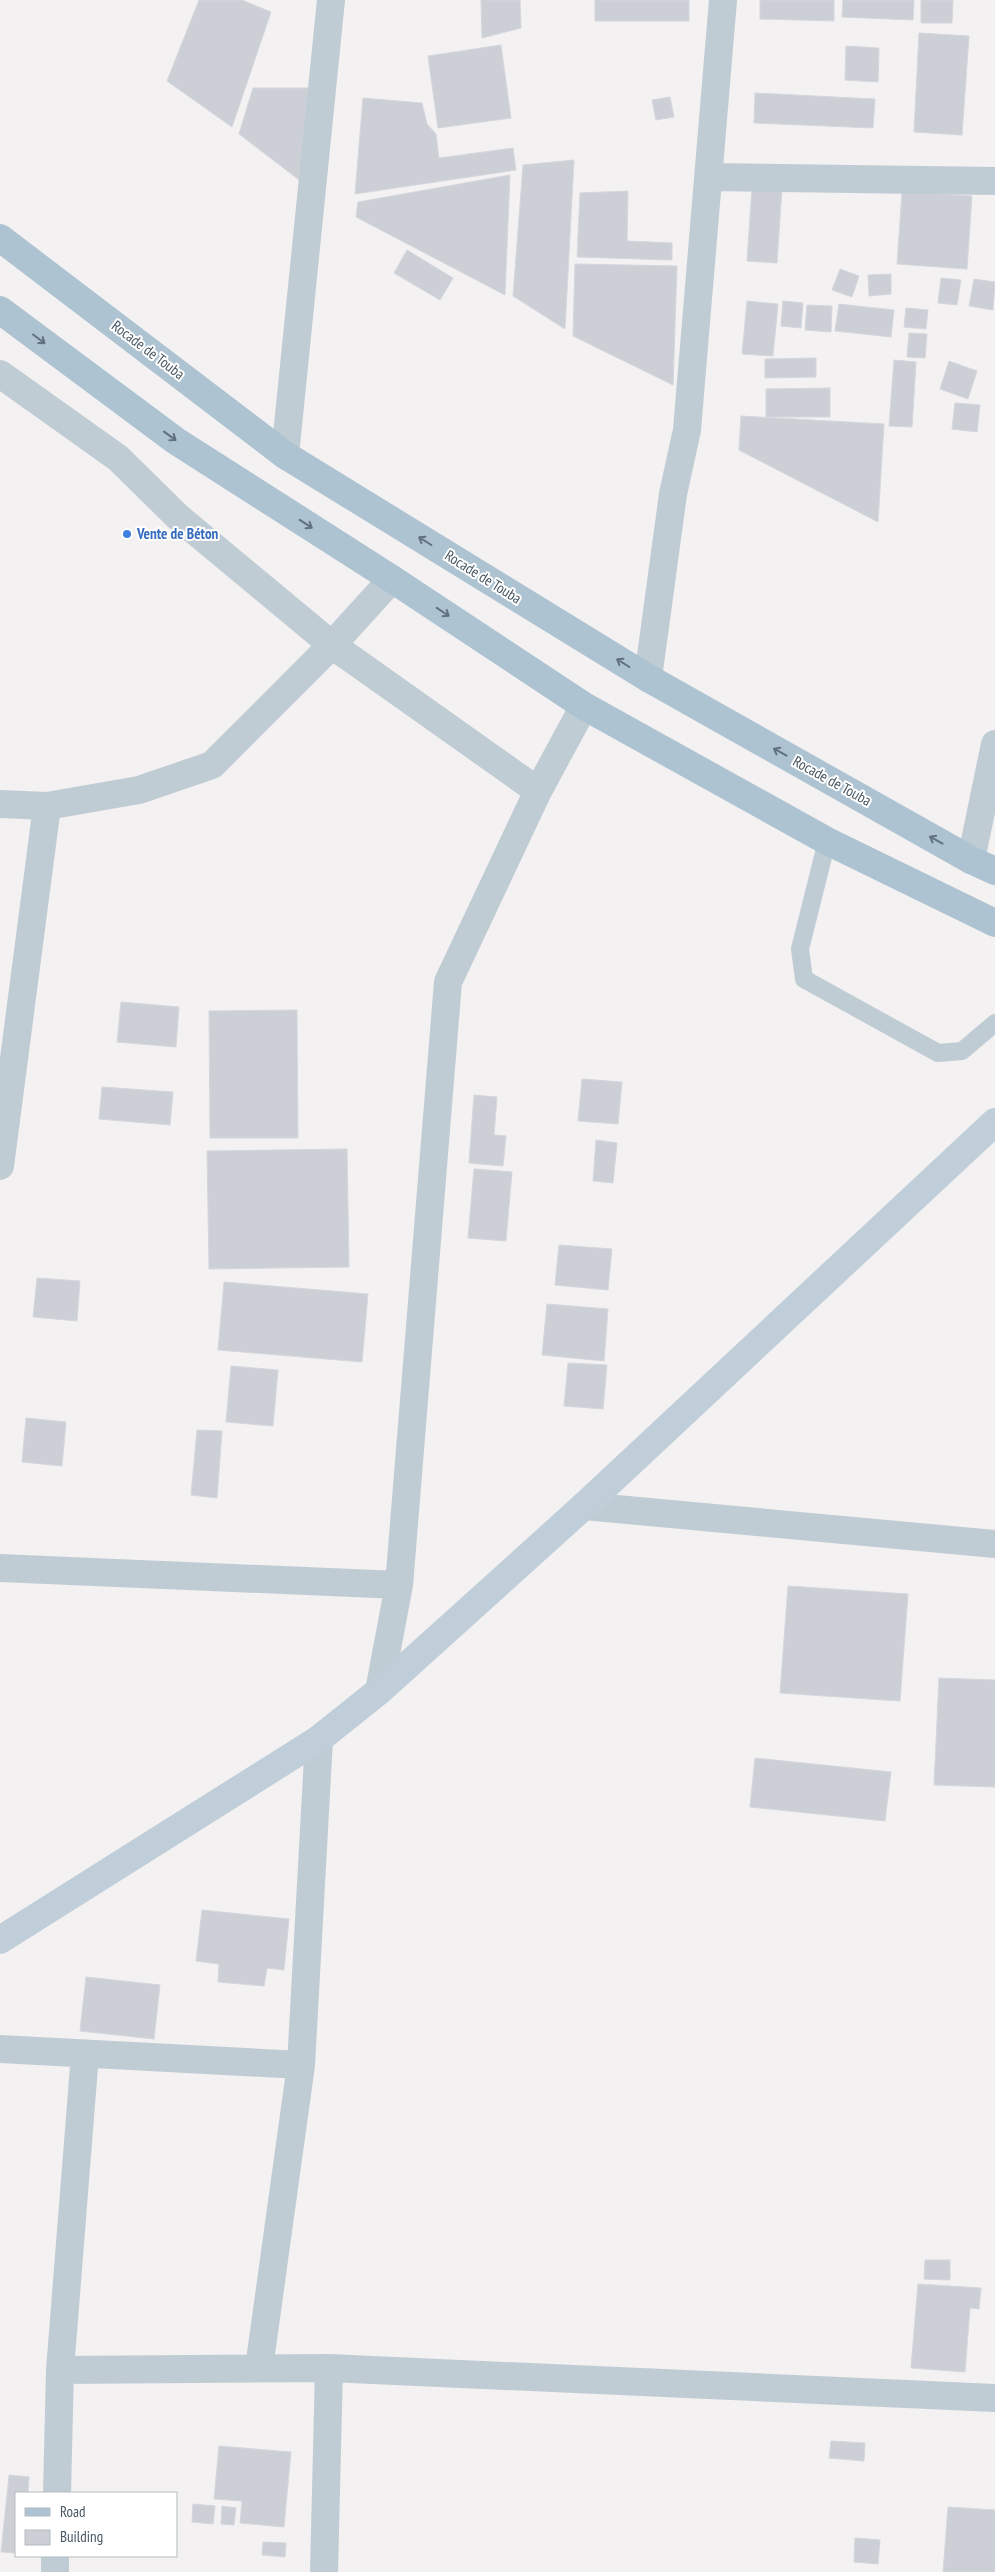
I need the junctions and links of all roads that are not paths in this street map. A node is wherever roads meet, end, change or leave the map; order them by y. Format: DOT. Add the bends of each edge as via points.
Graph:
graph roads {
  1 [pos="331,0"];
  2 [pos="723,0"];
  3 [pos="709,177"];
  4 [pos="995,182"];
  5 [pos="0,238"];
  6 [pos="0,310"];
  7 [pos="0,374"];
  8 [pos="285,454"];
  9 [pos="392,579"];
  10 [pos="332,645"];
  11 [pos="648,678"];
  12 [pos="584,706"];
  13 [pos="995,744"];
  14 [pos="538,791"];
  15 [pos="0,804"];
  16 [pos="47,806"];
  17 [pos="826,841"];
  18 [pos="983,866"];
  19 [pos="995,924"];
  20 [pos="995,1023"];
  21 [pos="995,1122"];
  22 [pos="0,1166"];
  23 [pos="584,1506"];
  24 [pos="995,1544"];
  25 [pos="0,1568"];
  26 [pos="399,1585"];
  27 [pos="379,1691"];
  28 [pos="319,1739"];
  29 [pos="0,1940"];
  30 [pos="0,2050"];
  31 [pos="85,2054"];
  32 [pos="301,2065"];
  33 [pos="259,2368"];
  34 [pos="329,2368"];
  35 [pos="60,2370"];
  36 [pos="995,2398"];
  37 [pos="57,2492"];
  38 [pos="56,2557"];
  39 [pos="55,2572"];
  40 [pos="324,2572"];
  1 -- 8 [label="street"];
  2 -- 3 [label="street"];
  3 -- 4 [label="street"];
  3 -- 11 [label="street" via="687,430 673,494"];
  5 -- 8 [label="main road, Rocade de Touba"];
  6 -- 9 [label="main road, one-way" via="176,441"];
  7 -- 10 [label="street" via="118,458 178,516"];
  11 -- 8 [label="main road, Rocade de Touba, one-way"];
  9 -- 10 [label="street"];
  9 -- 12 [label="main road, one-way"];
  10 -- 14 [label="street"];
  10 -- 16 [label="street" via="212,765 139,790"];
  18 -- 11 [label="main road, Rocade de Touba, one-way"];
  12 -- 14 [label="street"];
  12 -- 17 [label="main road"];
  13 -- 18 [label="street"];
  14 -- 26 [label="street" via="448,982"];
  15 -- 16 [label="street"];
  16 -- 22 [label="street"];
  17 -- 19 [label="main road"];
  17 -- 20 [label="lane" via="800,949 804,979 938,1053 962,1051"];
  21 -- 23 [label="main road"];
  23 -- 24 [label="street"];
  23 -- 27 [label="main road"];
  25 -- 26 [label="street"];
  26 -- 27 [label="street"];
  27 -- 28 [label="main road"];
  28 -- 29 [label="main road"];
  28 -- 32 [label="street"];
  30 -- 31 [label="street"];
  31 -- 32 [label="street"];
  31 -- 35 [label="street"];
  32 -- 33 [label="street"];
  33 -- 34 [label="street"];
  33 -- 35 [label="street"];
  34 -- 36 [label="street"];
  34 -- 40 [label="street"];
  35 -- 37 [label="street"];
  38 -- 39 [label="street"];
}
